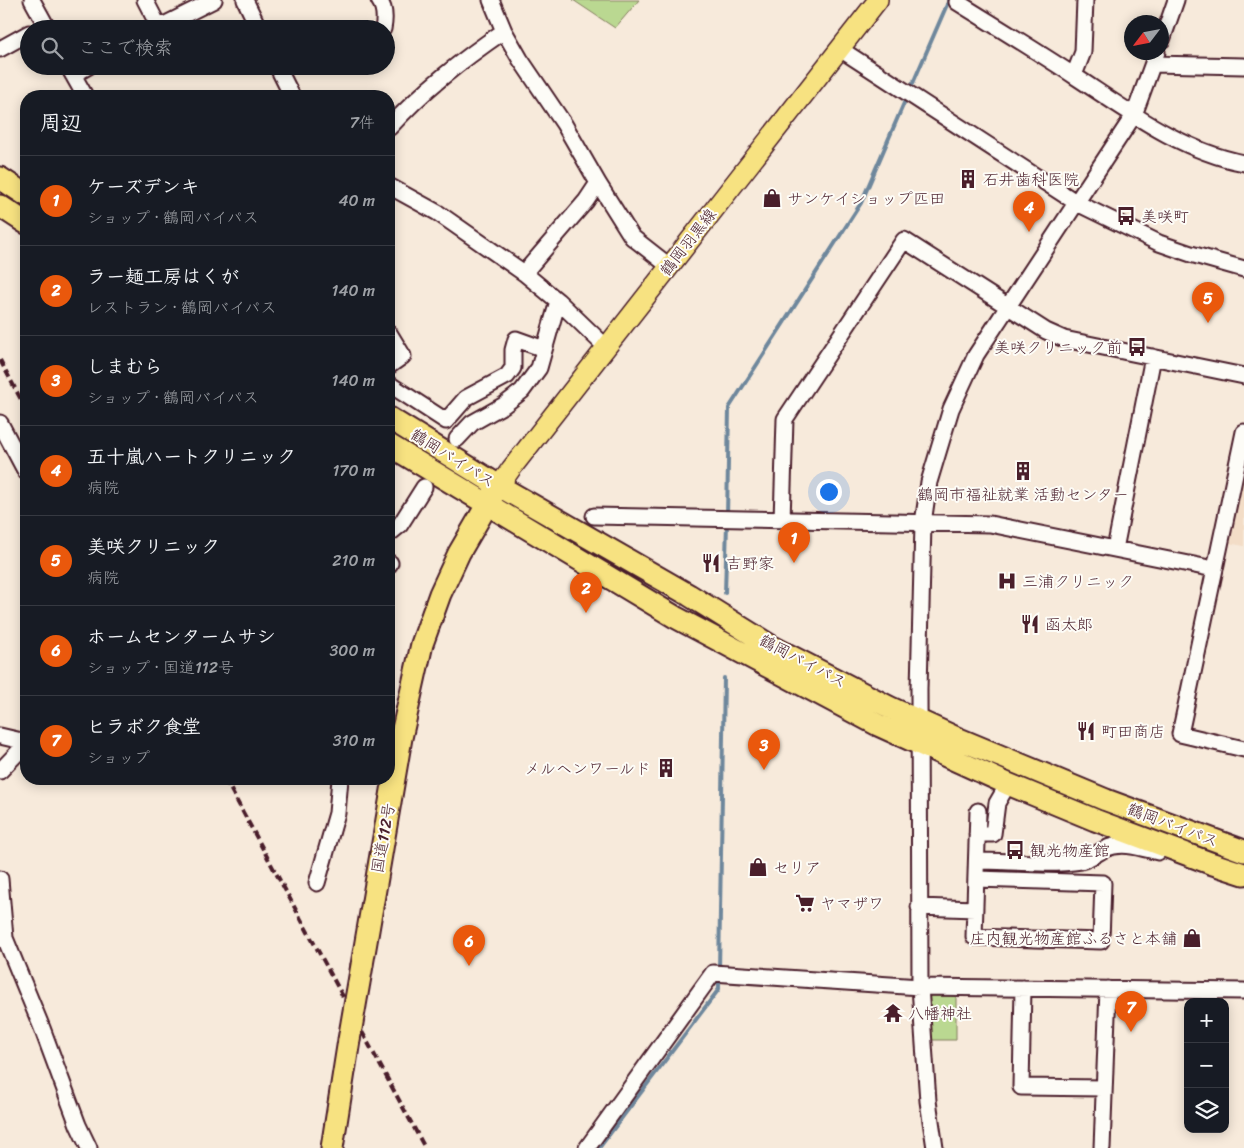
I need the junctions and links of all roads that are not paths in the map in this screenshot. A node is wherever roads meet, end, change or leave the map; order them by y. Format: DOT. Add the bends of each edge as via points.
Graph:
graph roads {
  1 [pos="32,0"];
  2 [pos="145,0"];
  3 [pos="214,0"];
  4 [pos="245,0"];
  5 [pos="491,0"];
  6 [pos="878,0"];
  7 [pos="958,0"];
  8 [pos="1085,0"];
  9 [pos="1176,0"];
  10 [pos="385,1"];
  11 [pos="40,20"];
  12 [pos="154,20"];
  13 [pos="174,20"];
  14 [pos="255,20"];
  15 [pos="384,20"];
  16 [pos="1169,20"];
  17 [pos="504,31"];
  18 [pos="20,38"];
  19 [pos="0,49"];
  20 [pos="840,49"];
  21 [pos="1169,59"];
  22 [pos="1154,60"];
  23 [pos="1244,66"];
  24 [pos="73,75"];
  25 [pos="282,75"];
  26 [pos="1074,75"];
  27 [pos="82,90"];
  28 [pos="289,90"];
  29 [pos="1134,115"];
  30 [pos="395,122"];
  31 [pos="1244,163"];
  32 [pos="0,178"];
  33 [pos="598,183"];
  34 [pos="395,189"];
  35 [pos="20,191"];
  36 [pos="1077,203"];
  37 [pos="0,206"];
  38 [pos="20,219"];
  39 [pos="669,266"];
  40 [pos="1244,269"];
  41 [pos="524,273"];
  42 [pos="558,301"];
  43 [pos="1008,306"];
  44 [pos="395,342"];
  45 [pos="606,347"];
  46 [pos="544,349"];
  47 [pos="1154,357"];
  48 [pos="395,362"];
  49 [pos="1244,376"];
  50 [pos="395,388"];
  51 [pos="395,422"];
  52 [pos="0,423"];
  53 [pos="1244,432"];
  54 [pos="457,439"];
  55 [pos="395,449"];
  56 [pos="20,461"];
  57 [pos="499,486"];
  58 [pos="424,488"];
  59 [pos="487,505"];
  60 [pos="594,516"];
  61 [pos="782,521"];
  62 [pos="923,523"];
  63 [pos="395,529"];
  64 [pos="1115,549"];
  65 [pos="1214,570"];
  66 [pos="919,720"];
  67 [pos="0,736"];
  68 [pos="20,741"];
  69 [pos="918,744"];
  70 [pos="20,749"];
  71 [pos="1244,749"];
  72 [pos="0,770"];
  73 [pos="395,773"];
  74 [pos="1008,784"];
  75 [pos="339,785"];
  76 [pos="393,785"];
  77 [pos="978,811"];
  78 [pos="977,834"];
  79 [pos="1244,851"];
  80 [pos="976,860"];
  81 [pos="1210,863"];
  82 [pos="1244,874"];
  83 [pos="0,879"];
  84 [pos="976,879"];
  85 [pos="317,883"];
  86 [pos="919,907"];
  87 [pos="975,909"];
  88 [pos="920,987"];
  89 [pos="1022,988"];
  90 [pos="1108,989"];
  91 [pos="1244,992"];
  92 [pos="1104,1088"];
  93 [pos="90,1148"];
  94 [pos="332,1148"];
  95 [pos="587,1148"];
  96 [pos="935,1148"];
  97 [pos="1102,1148"];
  1 -- 11 [label="street"];
  2 -- 12 [label="street"];
  3 -- 13 [label="street"];
  4 -- 14 [label="street"];
  5 -- 17 [label="street"];
  6 -- 20 [label="main road, 鶴岡羽黒線"];
  7 -- 26 [label="street"];
  8 -- 26 [label="street" via="1083,52"];
  9 -- 16 [label="street"];
  10 -- 15 [label="street"];
  17 -- 30 [label="street" via="423,92"];
  17 -- 33 [label="street"];
  18 -- 19 [label="street"];
  20 -- 36 [label="street"];
  20 -- 39 [label="main road, 鶴岡羽黒線"];
  21 -- 23 [label="street"];
  22 -- 29 [label="street"];
  24 -- 27 [label="street"];
  25 -- 28 [label="street"];
  26 -- 29 [label="street"];
  29 -- 31 [label="street" via="1183,143"];
  29 -- 36 [label="street"];
  32 -- 35 [label="highway"];
  33 -- 39 [label="street" via="632,237"];
  33 -- 41 [label="street"];
  34 -- 41 [label="street" via="438,213"];
  36 -- 40 [label="street" via="1159,243"];
  36 -- 43 [label="street"];
  37 -- 38 [label="highway"];
  39 -- 45 [label="main road, 鶴岡羽黒線"];
  41 -- 42 [label="street"];
  42 -- 45 [label="street"];
  42 -- 46 [label="street"];
  43 -- 47 [label="street" via="1064,339"];
  43 -- 61 [label="street" via="904,240 786,419"];
  43 -- 62 [label="street" via="976,355 950,409 932,467"];
  44 -- 48 [label="street" via="403,356"];
  45 -- 57 [label="main road, 鶴岡羽黒線"];
  46 -- 50 [label="street" via="516,339 512,350 513,368 507,376 466,398 446,421"];
  46 -- 54 [label="street" via="539,368 522,391 472,423"];
  47 -- 49 [label="street"];
  47 -- 64 [label="street"];
  51 -- 57 [label="highway, 鶴岡バイパス"];
  52 -- 56 [label="street"];
  53 -- 65 [label="street"];
  55 -- 59 [label="highway, 鶴岡バイパス"];
  57 -- 59 [label="highway, 国道112号"];
  57 -- 66 [label="highway, 鶴岡バイパス" via="771,646"];
  58 -- 63 [label="street"];
  59 -- 69 [label="highway, 鶴岡バイパス" via="675,617"];
  59 -- 73 [label="highway, 国道112号, bridge" via="459,553 422,644"];
  60 -- 61 [label="street"];
  61 -- 62 [label="street"];
  62 -- 64 [label="street" via="990,524"];
  62 -- 66 [label="street"];
  64 -- 65 [label="street"];
  65 -- 71 [label="street" via="1180,734"];
  66 -- 69 [label="street"];
  66 -- 79 [label="highway, 鶴岡バイパス" via="1106,800"];
  67 -- 68 [label="street"];
  69 -- 74 [label="highway, 鶴岡バイパス"];
  69 -- 86 [label="street"];
  70 -- 72 [label="street"];
  74 -- 78 [label="street" via="998,803 993,834"];
  74 -- 81 [label="highway, 鶴岡バイパス"];
  75 -- 85 [label="street" via="337,813"];
  76 -- 94 [label="highway, 国道112号, bridge"];
  77 -- 78 [label="street"];
  78 -- 80 [label="street"];
  80 -- 81 [label="street" via="1083,861 1106,848 1129,845"];
  80 -- 84 [label="street"];
  81 -- 82 [label="highway, 鶴岡バイパス"];
  83 -- 93 [label="street" via="5,938"];
  84 -- 87 [label="street"];
  84 -- 87 [label="street" via="1103,883 1102,941 974,937"];
  86 -- 87 [label="street"];
  86 -- 88 [label="street"];
  88 -- 89 [label="street"];
  88 -- 95 [label="street" via="713,973"];
  88 -- 96 [label="street" via="928,1101"];
  89 -- 90 [label="street"];
  89 -- 92 [label="street" via="1021,1087"];
  90 -- 91 [label="street"];
  90 -- 92 [label="street"];
  92 -- 97 [label="street"];
}
